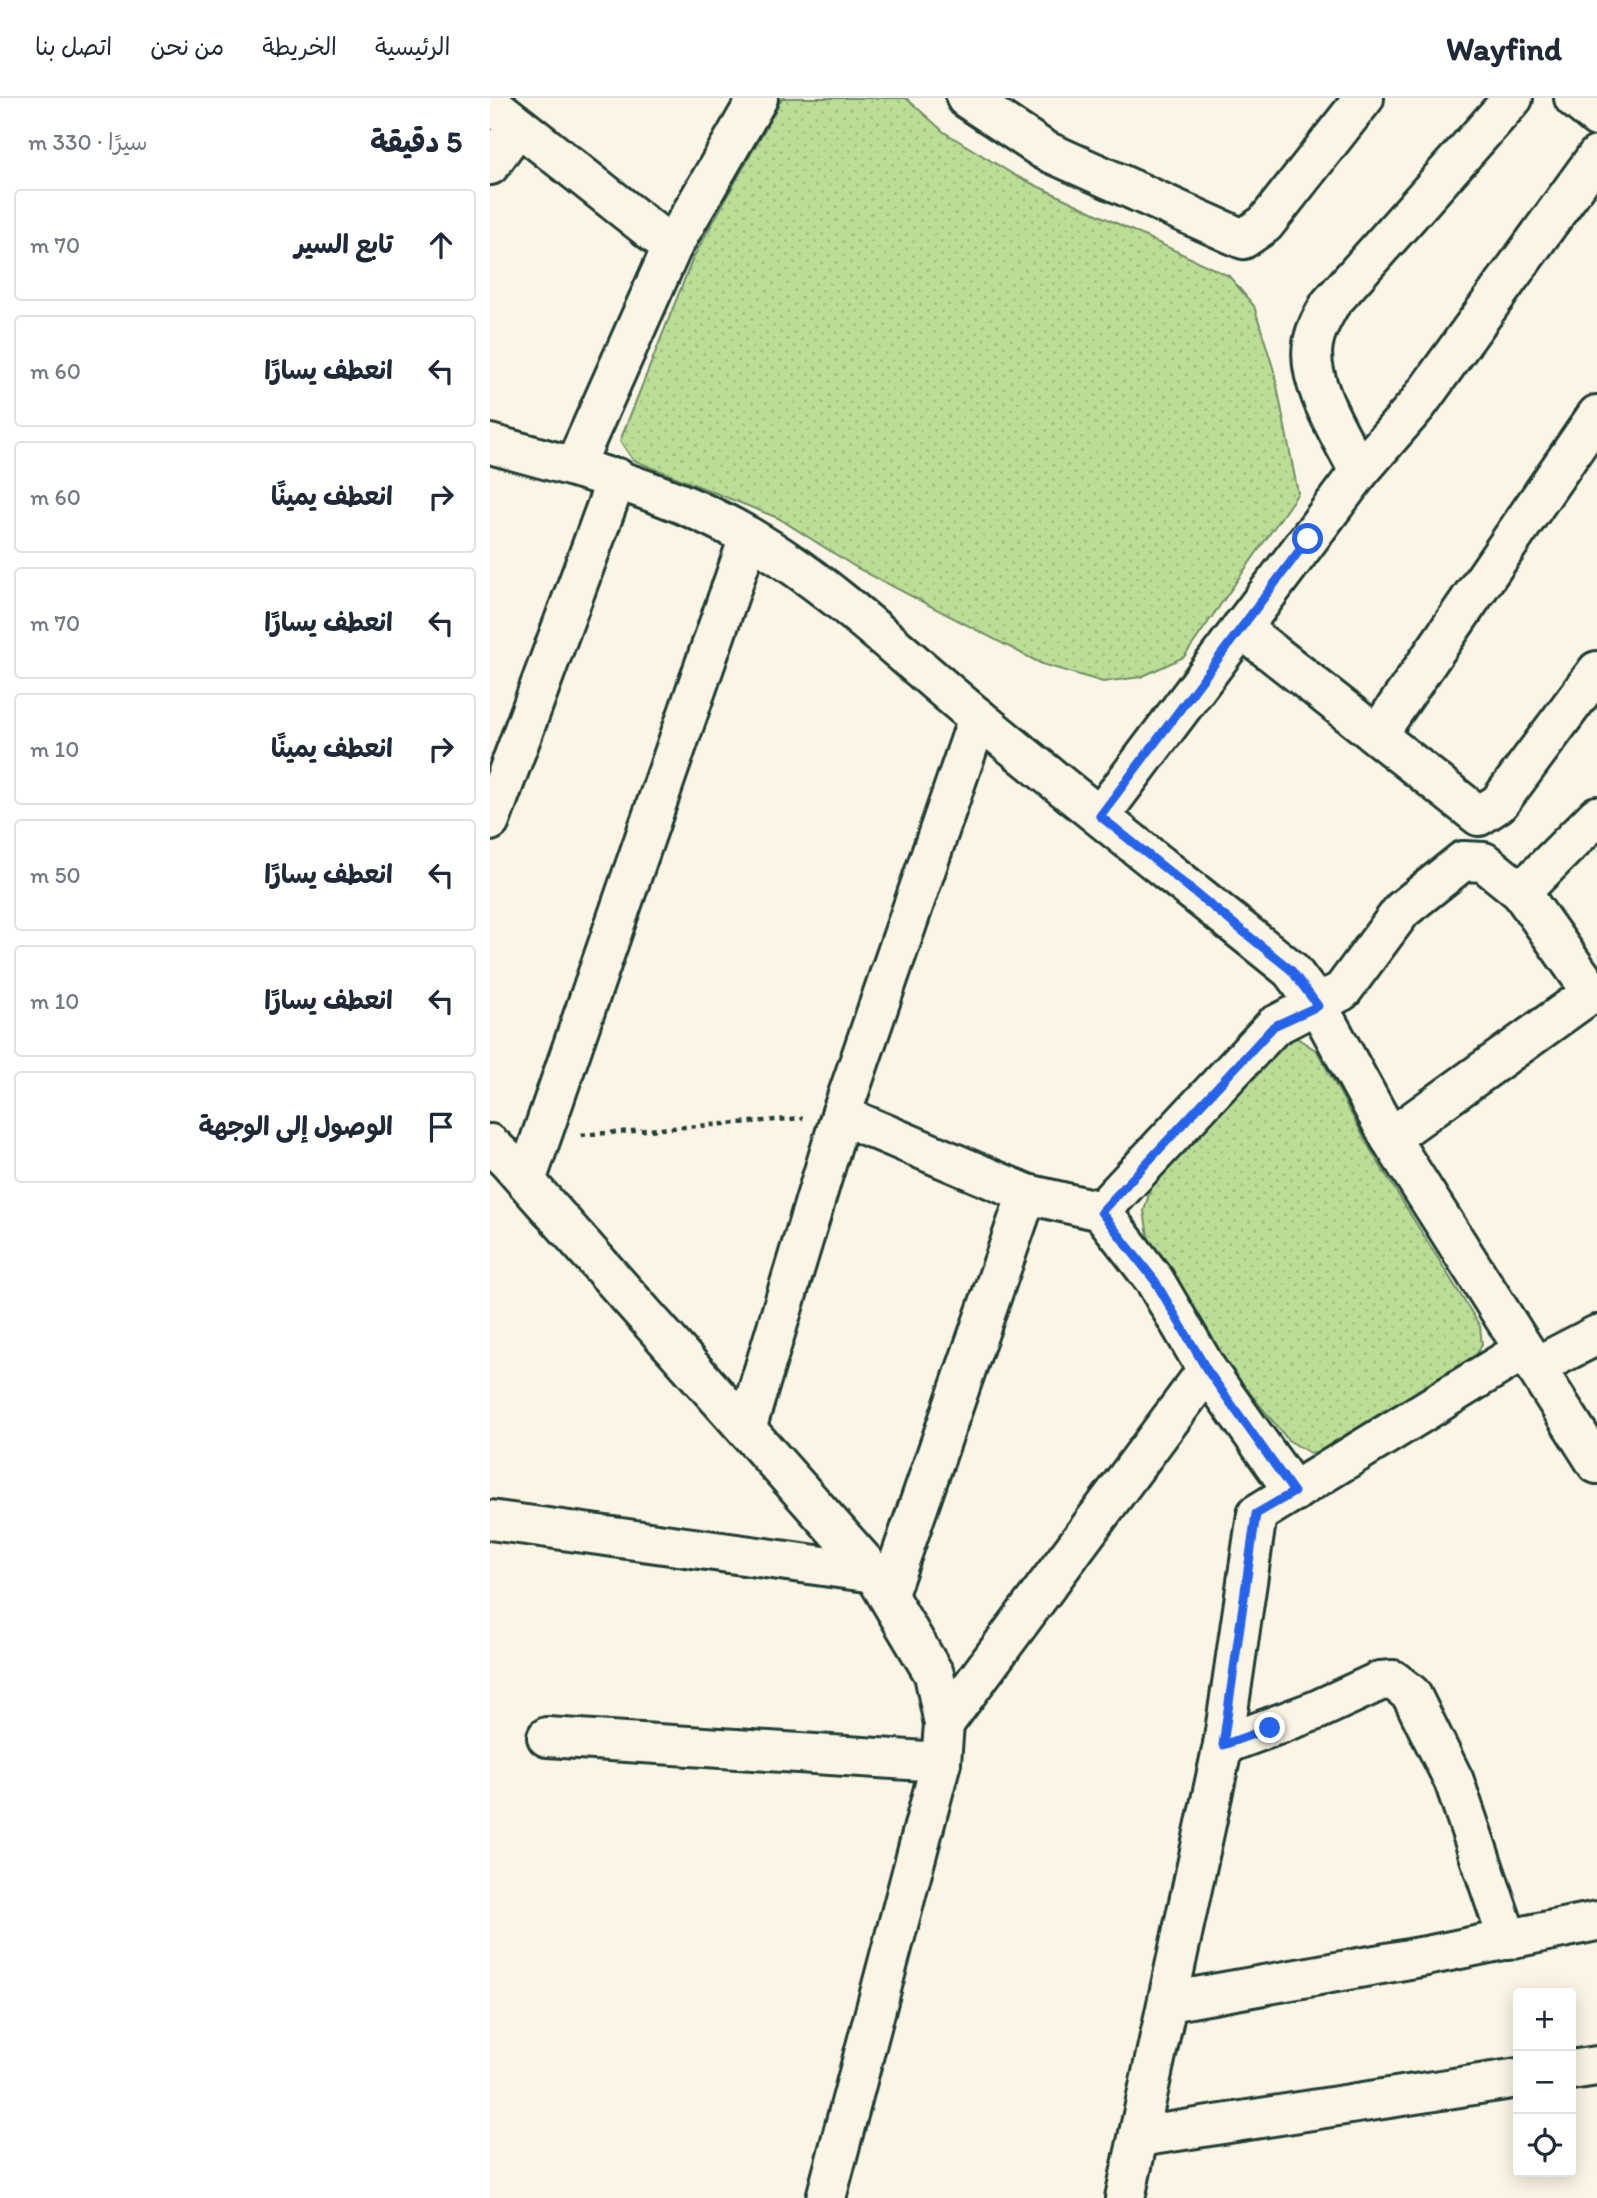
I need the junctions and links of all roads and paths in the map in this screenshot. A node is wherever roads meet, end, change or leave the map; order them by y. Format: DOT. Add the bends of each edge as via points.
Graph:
graph roads {
  1 [pos="966,98"];
  2 [pos="1513,98"];
  3 [pos="1574,98"];
  4 [pos="756,99"];
  5 [pos="1347,103"];
  6 [pos="1006,110"];
  7 [pos="504,115"];
  8 [pos="1597,117"];
  9 [pos="1597,156"];
  10 [pos="490,165"];
  11 [pos="672,247"];
  12 [pos="1597,415"];
  13 [pos="490,443"];
  14 [pos="574,467"];
  15 [pos="1359,472"];
  16 [pos="617,478"];
  17 [pos="749,537"];
  18 [pos="1241,628"];
  19 [pos="1597,671"];
  20 [pos="978,718"];
  21 [pos="1378,734"];
  22 [pos="1100,816"];
  23 [pos="1479,816"];
  24 [pos="1597,816"];
  25 [pos="490,821"];
  26 [pos="1484,862"];
  27 [pos="1521,892"];
  28 [pos="1595,991"];
  29 [pos="1318,1006"];
  30 [pos="841,1115"];
  31 [pos="542,1138"];
  32 [pos="1390,1138"];
  33 [pos="490,1144"];
  34 [pos="526,1181"];
  35 [pos="1027,1194"];
  36 [pos="1101,1212"];
  37 [pos="1597,1335"];
  38 [pos="1530,1358"];
  39 [pos="1207,1370"];
  40 [pos="747,1426"];
  41 [pos="1597,1464"];
  42 [pos="1294,1492"];
  43 [pos="490,1520"];
  44 [pos="881,1583"];
  45 [pos="944,1724"];
  46 [pos="547,1737"];
  47 [pos="1223,1745"];
  48 [pos="941,1762"];
  49 [pos="1597,1922"];
  50 [pos="1508,1940"];
  51 [pos="1168,2002"];
  52 [pos="1597,2066"];
  53 [pos="1576,2069"];
  54 [pos="1513,2079"];
  55 [pos="1139,2137"];
  56 [pos="826,2198"];
  57 [pos="1125,2198"];
  1 -- 6 [label="street"];
  2 -- 15 [label="street" via="1330,304 1317,328 1312,347 1314,379"];
  3 -- 8 [label="street"];
  4 -- 11 [label="street"];
  5 -- 6 [label="street" via="1265,224 1243,239 1044,150"];
  7 -- 10 [label="street"];
  7 -- 11 [label="street"];
  9 -- 15 [label="street" via="1417,405"];
  11 -- 14 [label="street"];
  12 -- 21 [label="street"];
  13 -- 14 [label="street"];
  14 -- 16 [label="street"];
  15 -- 18 [label="street"];
  16 -- 17 [label="street"];
  16 -- 25 [label="street"];
  17 -- 20 [label="street" via="864,618"];
  17 -- 31 [label="street"];
  18 -- 21 [label="street"];
  18 -- 22 [label="street"];
  19 -- 23 [label="street" via="1499,803"];
  20 -- 22 [label="street"];
  20 -- 30 [label="street"];
  21 -- 23 [label="street"];
  22 -- 29 [label="street" via="1291,970"];
  23 -- 26 [label="street"];
  24 -- 27 [label="street"];
  26 -- 27 [label="street"];
  26 -- 29 [label="street" via="1463,861 1402,910 1342,991"];
  27 -- 28 [label="street"];
  28 -- 32 [label="street"];
  29 -- 32 [label="street"];
  29 -- 36 [label="street" via="1274,1026"];
  30 -- 31 [label="path"];
  30 -- 35 [label="street"];
  30 -- 40 [label="street"];
  31 -- 34 [label="street"];
  32 -- 38 [label="street"];
  33 -- 34 [label="street"];
  34 -- 40 [label="street"];
  35 -- 36 [label="street"];
  35 -- 44 [label="street"];
  36 -- 39 [label="street" via="1155,1281"];
  37 -- 38 [label="street"];
  38 -- 41 [label="street"];
  38 -- 42 [label="street"];
  39 -- 42 [label="street"];
  39 -- 45 [label="street"];
  40 -- 44 [label="street"];
  42 -- 47 [label="street" via="1256,1514"];
  43 -- 44 [label="street"];
  44 -- 45 [label="street" via="934,1674"];
  45 -- 48 [label="street"];
  46 -- 48 [label="street"];
  47 -- 50 [label="street" via="1380,1681 1393,1680 1411,1694 1454,1781"];
  47 -- 51 [label="street"];
  48 -- 56 [label="street"];
  49 -- 50 [label="street"];
  50 -- 51 [label="street"];
  51 -- 55 [label="street"];
  52 -- 53 [label="street"];
  54 -- 55 [label="street"];
  55 -- 57 [label="street"];
}
